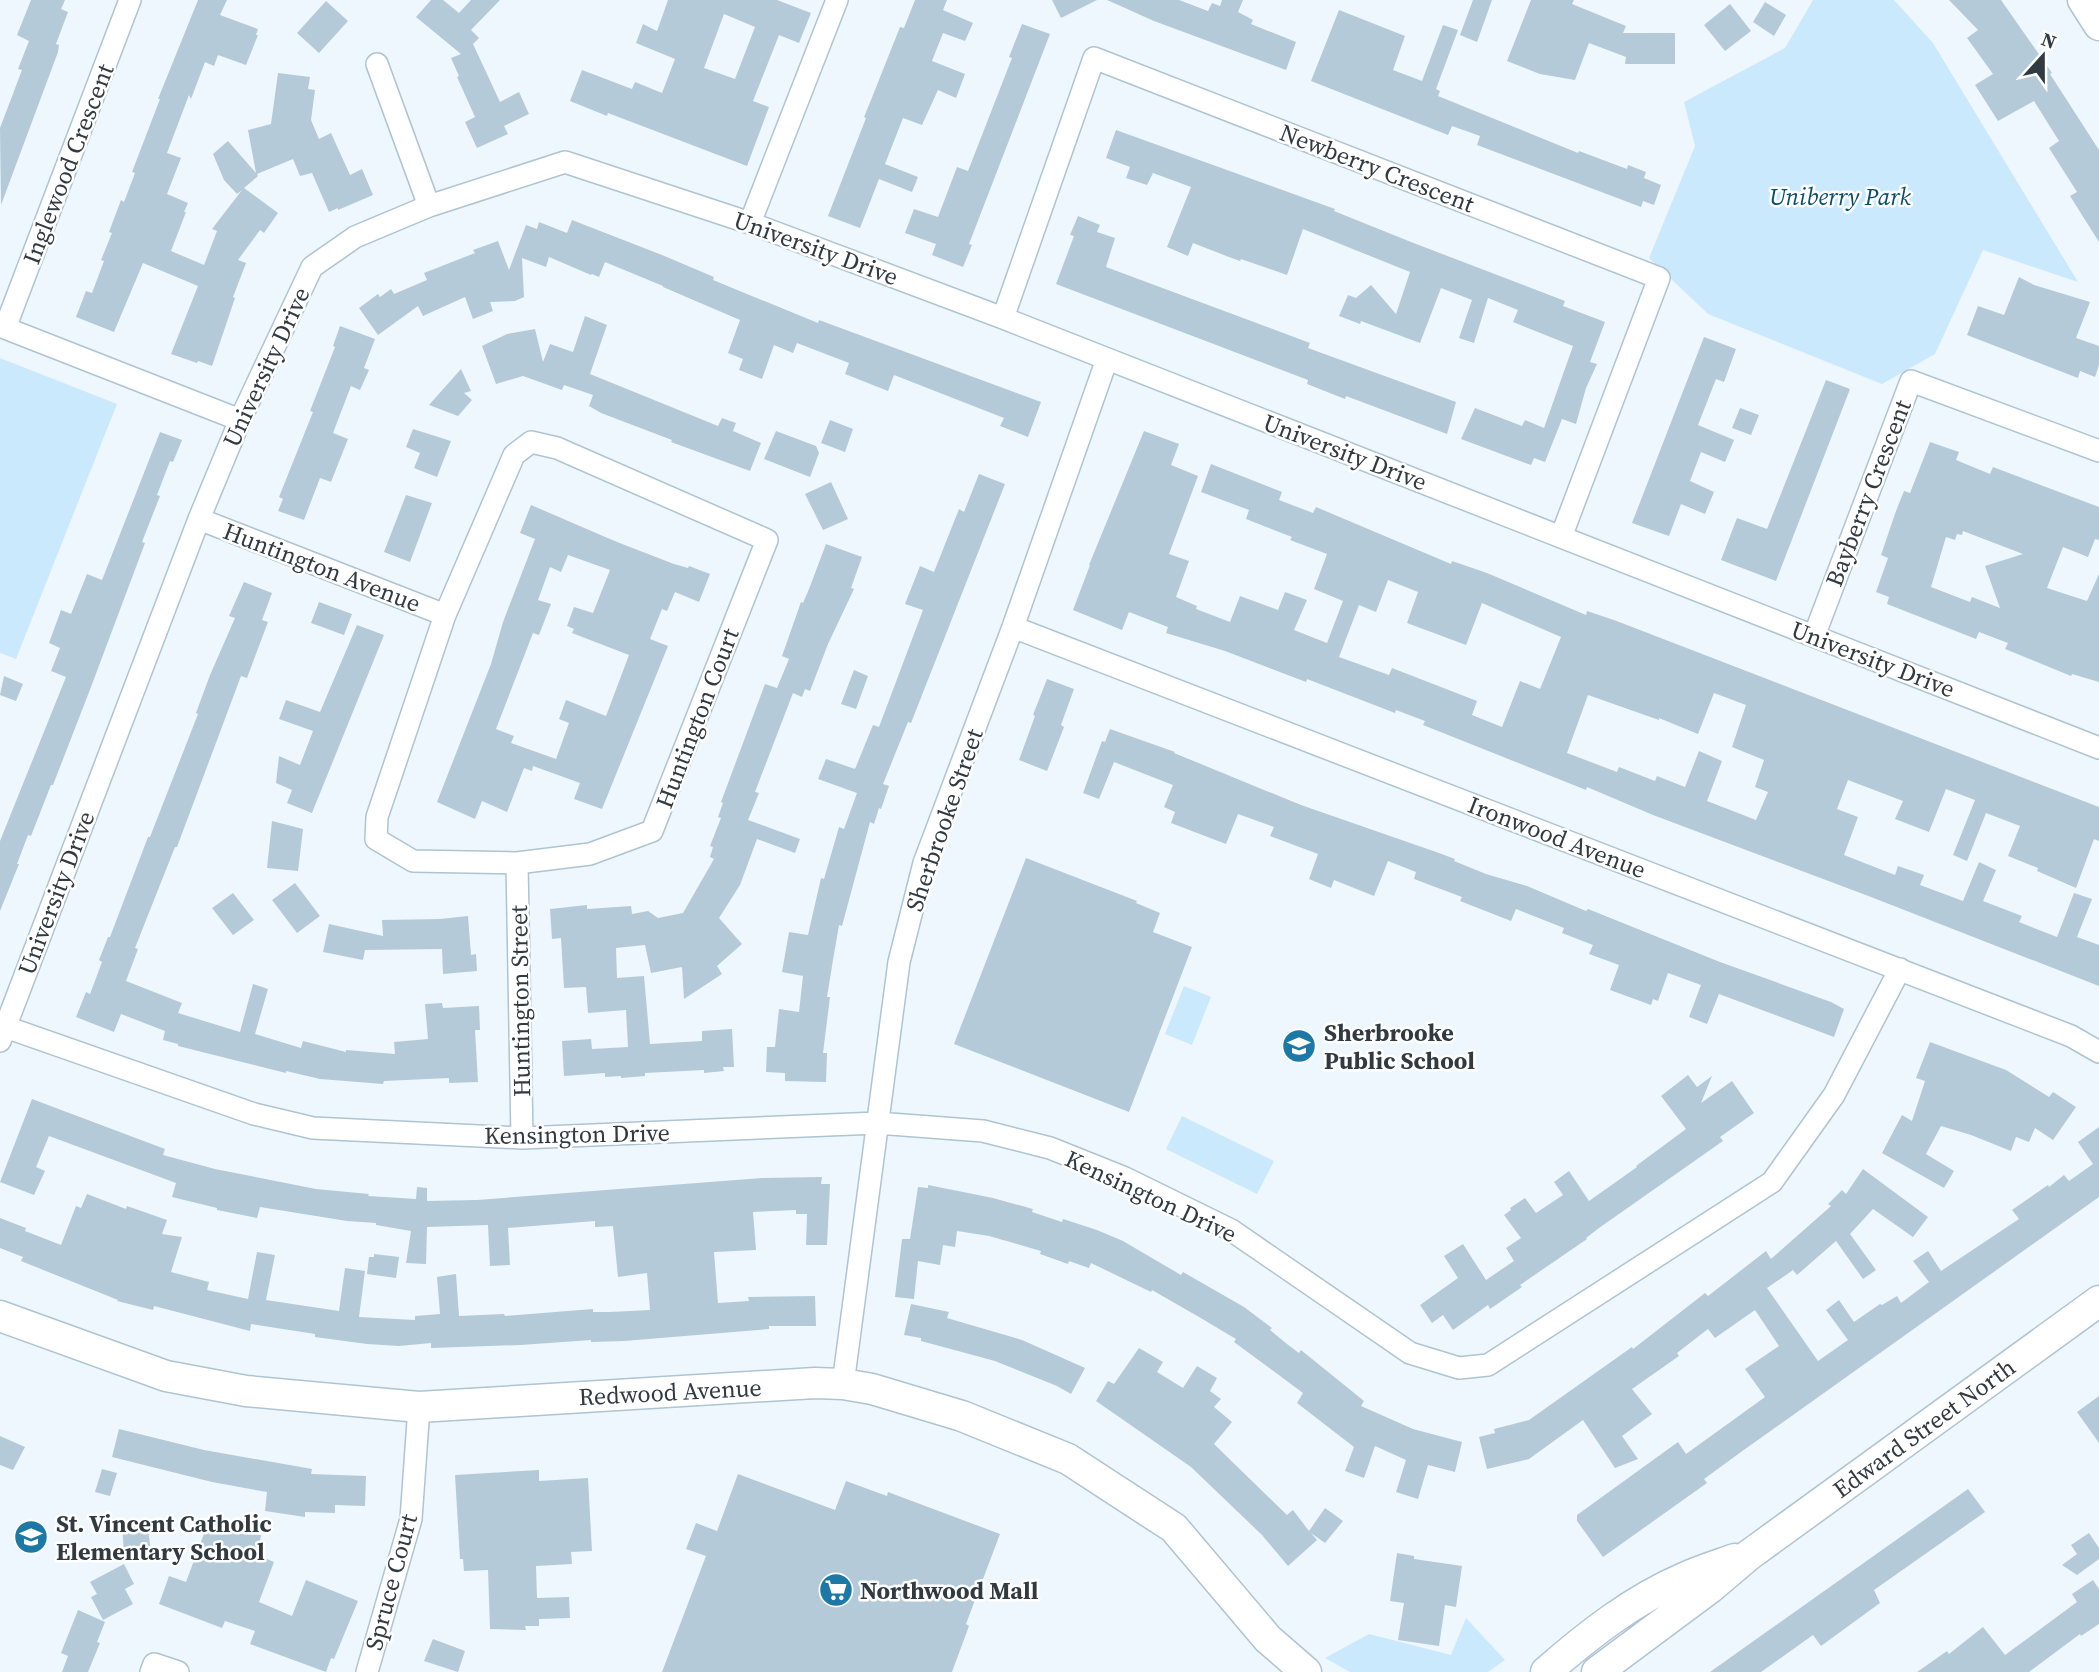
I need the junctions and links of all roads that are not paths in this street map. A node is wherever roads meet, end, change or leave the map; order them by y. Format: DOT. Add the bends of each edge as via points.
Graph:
graph roads {
  1 [pos="130,0"];
  2 [pos="837,0"];
  3 [pos="2083,0"];
  4 [pos="2099,25"];
  5 [pos="377,64"];
  6 [pos="429,206"];
  7 [pos="750,223"];
  8 [pos="1003,318"];
  9 [pos="1107,359"];
  10 [pos="240,419"];
  11 [pos="2099,451"];
  12 [pos="199,519"];
  13 [pos="1561,537"];
  14 [pos="445,615"];
  15 [pos="1013,626"];
  16 [pos="1814,636"];
  17 [pos="2099,748"];
  18 [pos="517,863"];
  19 [pos="1900,969"];
  20 [pos="2,1031"];
  21 [pos="2099,1052"];
  22 [pos="877,1123"];
  23 [pos="522,1138"];
  24 [pos="2099,1301"];
  25 [pos="0,1316"];
  26 [pos="843,1384"];
  27 [pos="419,1407"];
  28 [pos="1749,1555"];
  29 [pos="1268,1639"];
  30 [pos="151,1672"];
  31 [pos="178,1672"];
  32 [pos="367,1672"];
  33 [pos="1282,1672"];
  34 [pos="1306,1672"];
  35 [pos="1546,1672"];
  36 [pos="1597,1672"];
  1 -- 10 [label="street, Inglewood Crescent" via="5,328"];
  2 -- 7 [label="street"];
  3 -- 4 [label="street"];
  5 -- 6 [label="street"];
  6 -- 7 [label="street, University Drive" via="565,162"];
  6 -- 10 [label="street, University Drive" via="355,237 313,267"];
  7 -- 8 [label="street, University Drive"];
  8 -- 9 [label="street, University Drive"];
  8 -- 13 [label="street, Newberry Crescent" via="1094,58 1659,278"];
  9 -- 13 [label="street, University Drive"];
  9 -- 15 [label="street, Sherbrooke Street"];
  10 -- 12 [label="street, University Drive"];
  11 -- 16 [label="street, Bayberry Crescent" via="1911,380"];
  12 -- 14 [label="street, Huntington Avenue"];
  12 -- 20 [label="street, University Drive"];
  13 -- 16 [label="street, University Drive"];
  14 -- 18 [label="street, Huntington Court" via="377,817 376,839 413,861"];
  14 -- 18 [label="street, Huntington Court" via="514,455 531,442 557,448 767,540 652,831 590,854"];
  15 -- 19 [label="street, Ironwood Avenue"];
  15 -- 22 [label="street, Sherbrooke Street" via="924,863 899,962"];
  16 -- 17 [label="street, University Drive"];
  18 -- 23 [label="street, Huntington Street"];
  19 -- 21 [label="street, Ironwood Avenue" via="2071,1036"];
  19 -- 22 [label="street, Kensington Drive" via="1834,1095 1772,1182 1488,1365 1459,1368 1410,1353 1231,1230 1050,1148 982,1131"];
  20 -- 23 [label="street, Kensington Drive" via="254,1114 313,1128"];
  22 -- 23 [label="street, Kensington Drive"];
  22 -- 26 [label="street, Sherbrooke Street"];
  24 -- 28 [label="street, Edward Street North"];
  25 -- 27 [label="street, Redwood Avenue" via="166,1376 246,1391"];
  26 -- 27 [label="street, Redwood Avenue"];
  26 -- 29 [label="street, Redwood Avenue" via="962,1416 1068,1458 1174,1528"];
  27 -- 32 [label="street, Spruce Court" via="411,1519"];
  28 -- 35 [label="street, Edward Street North" via="1647,1597"];
  28 -- 36 [label="street, Edward Street North"];
  29 -- 33 [label="street, Redwood Avenue"];
  29 -- 34 [label="street, Redwood Avenue"];
  30 -- 31 [label="street" via="154,1664"];
}
